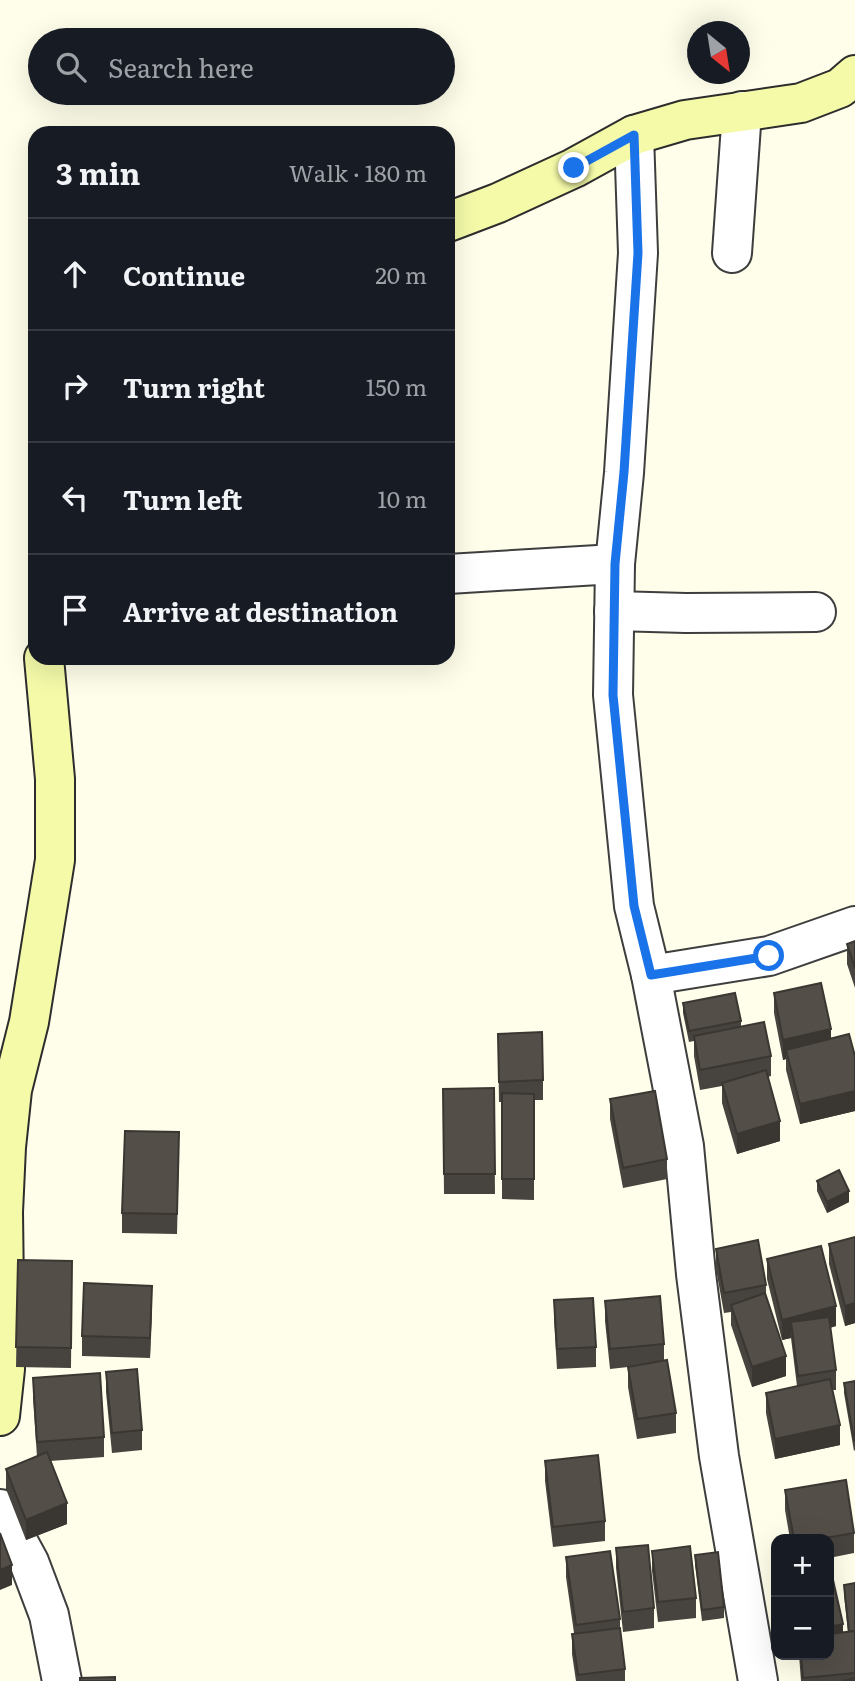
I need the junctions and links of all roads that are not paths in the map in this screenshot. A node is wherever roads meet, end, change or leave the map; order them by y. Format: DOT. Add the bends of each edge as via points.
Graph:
graph roads {
  1 [pos="850,85"];
  2 [pos="742,111"];
  3 [pos="634,135"];
  4 [pos="455,219"];
  5 [pos="732,253"];
  6 [pos="615,564"];
  7 [pos="455,574"];
  8 [pos="614,611"];
  9 [pos="816,612"];
  10 [pos="45,665"];
  11 [pos="855,926"];
  12 [pos="651,975"];
  13 [pos="0,1416"];
  14 [pos="0,1510"];
  15 [pos="62,1681"];
  16 [pos="758,1681"];
  1 -- 2 [label="street" via="800,103"];
  2 -- 3 [label="street" via="685,120"];
  2 -- 5 [label="street"];
  3 -- 4 [label="street" via="574,168"];
  3 -- 6 [label="street" via="638,253"];
  6 -- 7 [label="street"];
  6 -- 8 [label="street"];
  8 -- 9 [label="street"];
  8 -- 12 [label="street" via="613,695 626,837 634,906"];
  10 -- 13 [label="street" via="55,779 55,860 29,1022 12,1090 3,1212 5,1369"];
  11 -- 12 [label="street" via="769,956"];
  12 -- 16 [label="street" via="684,1146 719,1456"];
  14 -- 15 [label="street" via="29,1562 49,1615"];
}
